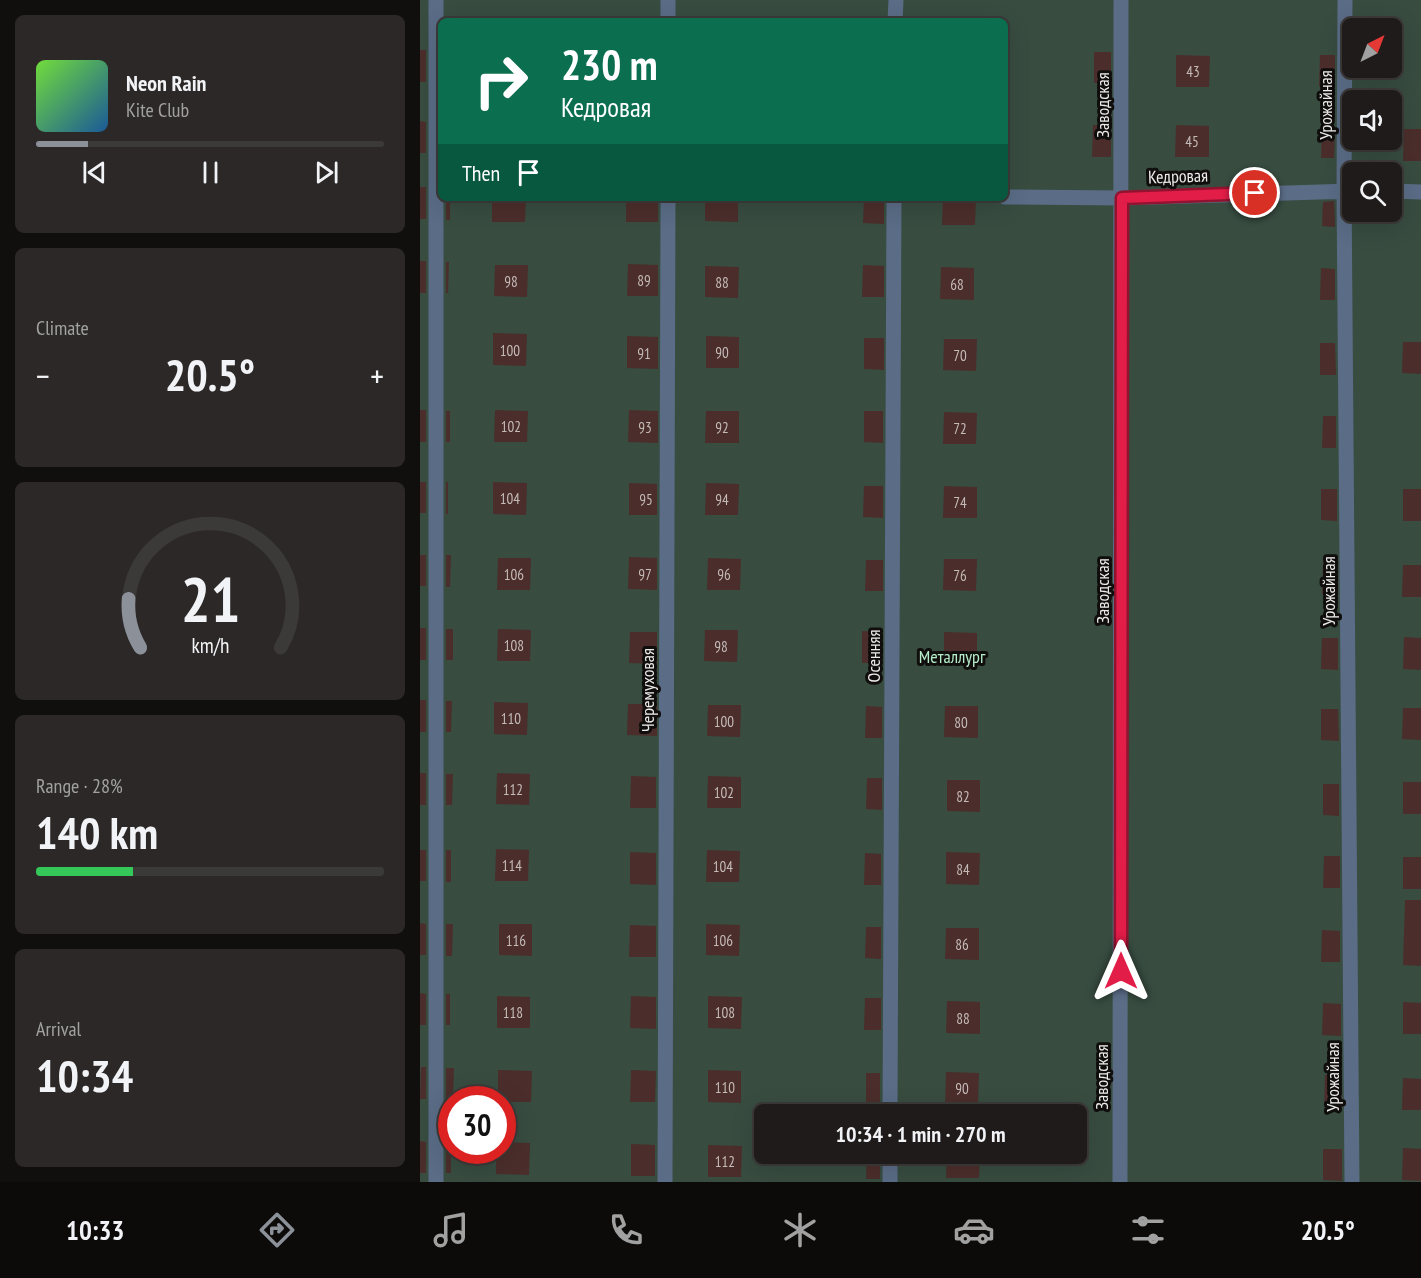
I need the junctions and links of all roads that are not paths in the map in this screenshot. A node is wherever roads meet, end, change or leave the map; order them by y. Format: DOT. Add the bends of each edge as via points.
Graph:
graph roads {
  1 [pos="436,0"];
  2 [pos="668,0"];
  3 [pos="896,0"];
  4 [pos="1121,0"];
  5 [pos="1346,0"];
  6 [pos="668,18"];
  7 [pos="895,18"];
  8 [pos="438,127"];
  9 [pos="1349,162"];
  10 [pos="420,190"];
  11 [pos="1342,190"];
  12 [pos="438,191"];
  13 [pos="1402,191"];
  14 [pos="1421,192"];
  15 [pos="1008,197"];
  16 [pos="1122,198"];
  17 [pos="439,201"];
  18 [pos="668,201"];
  19 [pos="894,201"];
  20 [pos="1349,222"];
  21 [pos="890,1104"];
  22 [pos="890,1164"];
  23 [pos="436,1182"];
  24 [pos="665,1182"];
  25 [pos="890,1182"];
  26 [pos="1120,1182"];
  27 [pos="1352,1182"];
  1 -- 8 [label="street"];
  2 -- 6 [label="street"];
  3 -- 7 [label="street"];
  4 -- 16 [label="street, Заводская"];
  5 -- 9 [label="street, Урожайная"];
  10 -- 12 [label="street"];
  11 -- 16 [label="street, Кедровая"];
  13 -- 14 [label="street"];
  15 -- 16 [label="street, Кедровая"];
  16 -- 26 [label="street, Заводская"];
  17 -- 23 [label="street"];
  18 -- 24 [label="street, Черемуховая"];
  19 -- 21 [label="street, Осенняя"];
  20 -- 27 [label="street, Урожайная"];
  22 -- 25 [label="street"];
}
